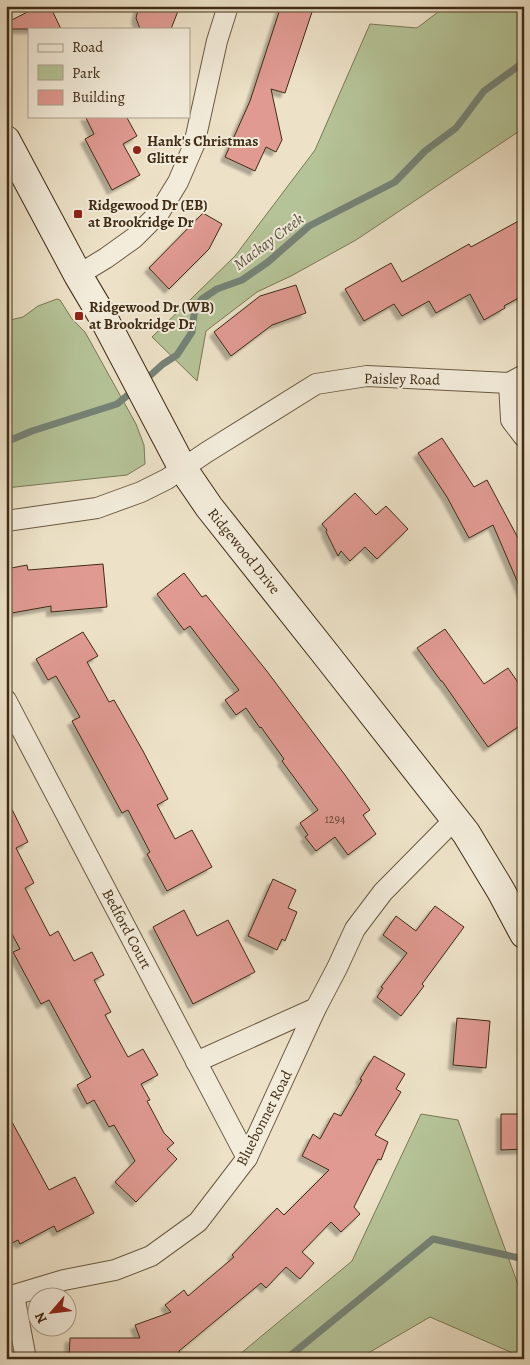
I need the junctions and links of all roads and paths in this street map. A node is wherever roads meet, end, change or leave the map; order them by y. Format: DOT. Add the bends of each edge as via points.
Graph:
graph roads {
  1 [pos="228,6"];
  2 [pos="6,140"];
  3 [pos="78,275"];
  4 [pos="516,379"];
  5 [pos="524,437"];
  6 [pos="183,469"];
  7 [pos="6,520"];
  8 [pos="6,700"];
  9 [pos="455,819"];
  10 [pos="524,934"];
  11 [pos="316,1008"];
  12 [pos="196,1062"];
  13 [pos="247,1158"];
  14 [pos="10,1295"];
  15 [pos="26,1359"];
  1 -- 3 [label="street" via="194,145 178,182 159,213 134,238"];
  2 -- 3 [label="main road, Ridgewood Drive"];
  3 -- 6 [label="main road, Ridgewood Drive"];
  4 -- 5 [label="street" via="512,420"];
  4 -- 6 [label="street, Paisley Road" via="367,376 316,384"];
  6 -- 7 [label="street, Paisley Road" via="141,492 97,508"];
  6 -- 9 [label="main road, Ridgewood Drive" via="209,507"];
  8 -- 12 [label="street, Bedford Court"];
  9 -- 10 [label="main road, Ridgewood Drive" via="491,874"];
  9 -- 11 [label="street, Bluebonnet Road" via="383,892 355,929"];
  11 -- 12 [label="street"];
  11 -- 13 [label="street, Bluebonnet Road"];
  12 -- 13 [label="street, Bedford Court"];
  13 -- 14 [label="street, Bluebonnet Road" via="198,1222 151,1256 115,1270"];
  14 -- 15 [label="street"];
}
